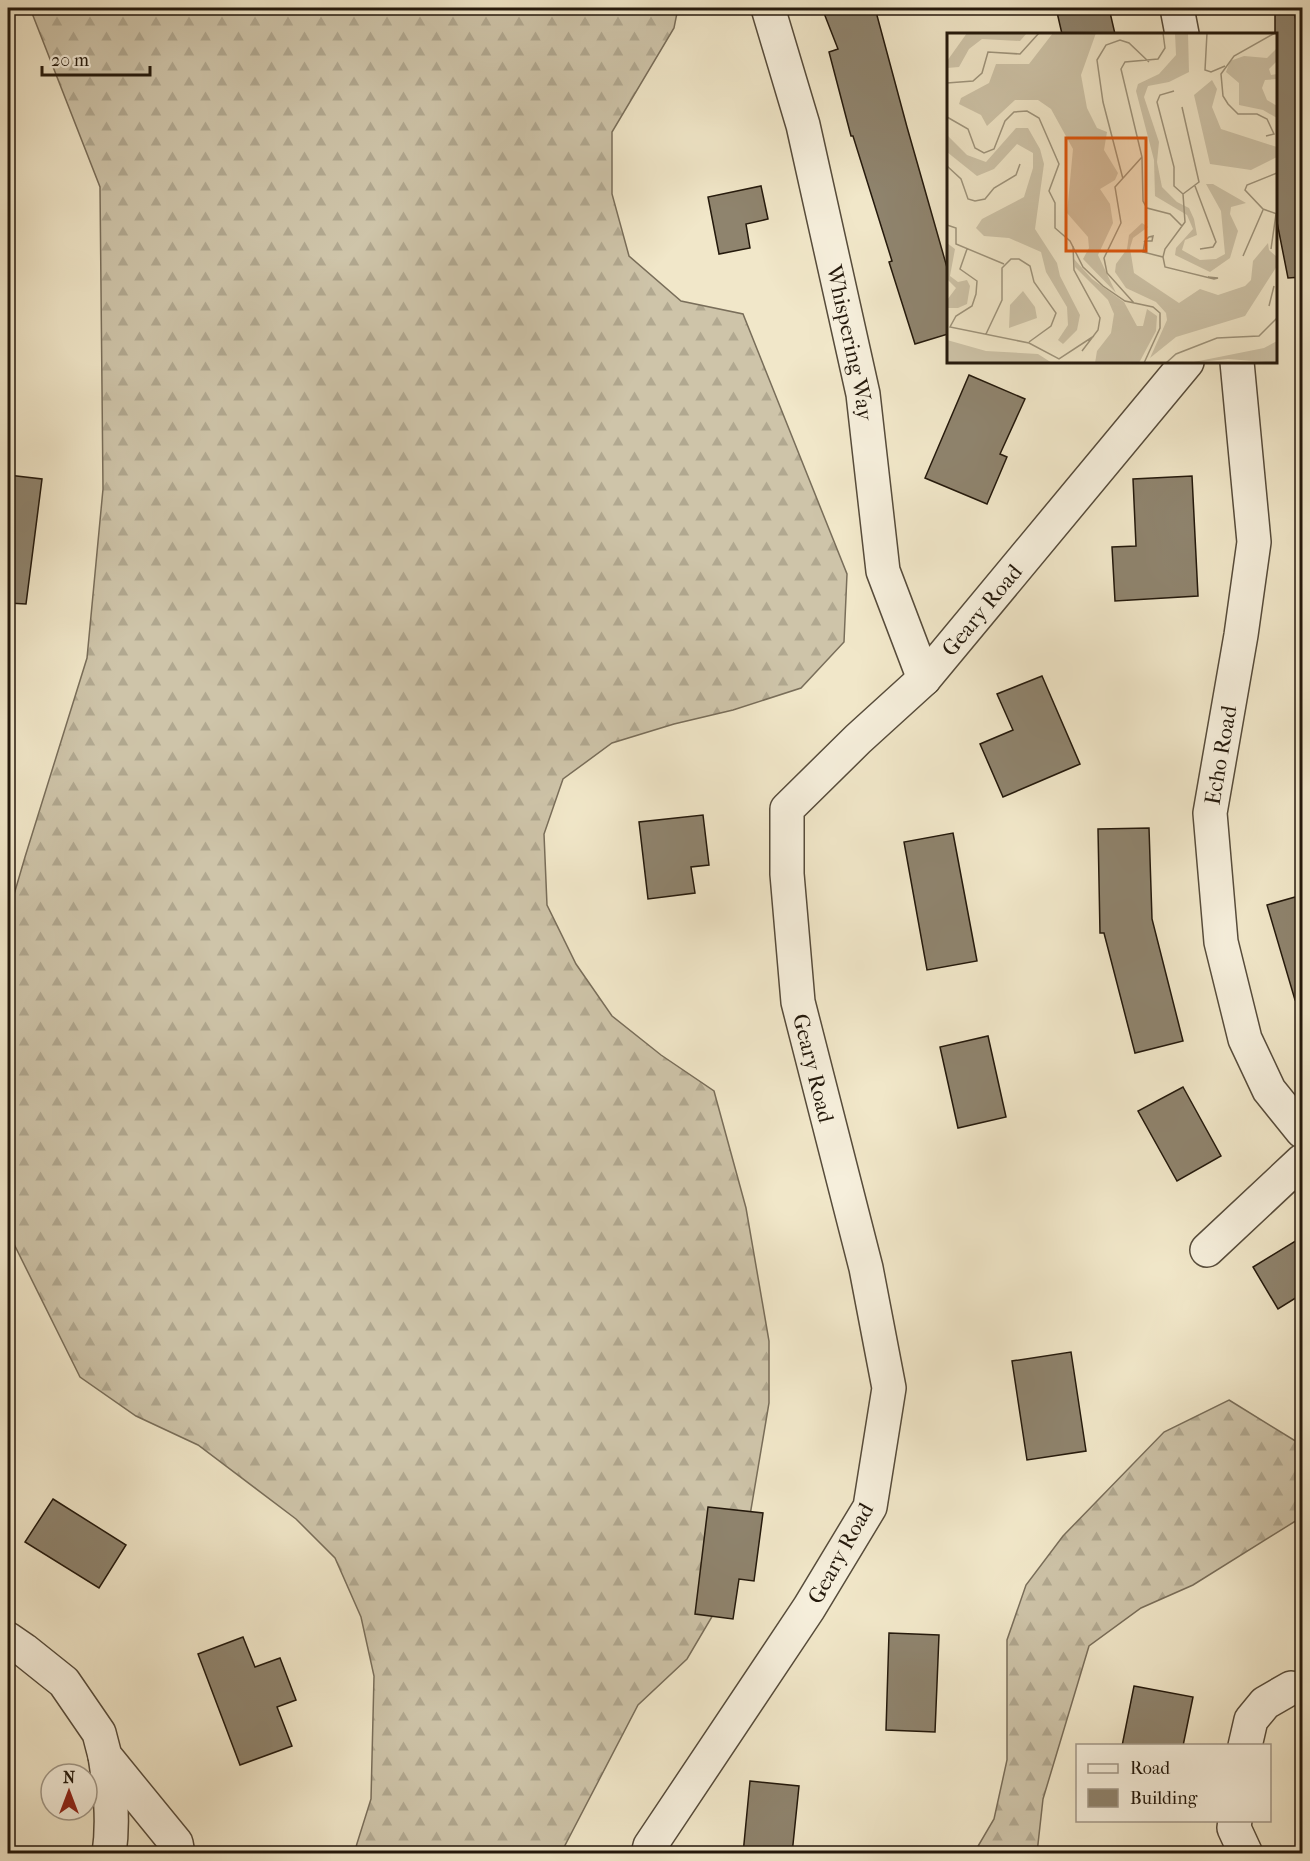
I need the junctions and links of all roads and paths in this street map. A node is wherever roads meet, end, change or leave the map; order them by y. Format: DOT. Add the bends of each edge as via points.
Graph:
graph roads {
  1 [pos="768,8"];
  2 [pos="1177,8"];
  3 [pos="1182,33"];
  4 [pos="1185,363"];
  5 [pos="1238,363"];
  6 [pos="924,679"];
  7 [pos="1302,1131"];
  8 [pos="1302,1161"];
  9 [pos="1207,1250"];
  10 [pos="8,1640"];
  11 [pos="1299,1685"];
  12 [pos="1245,1744"];
  13 [pos="105,1756"];
  14 [pos="1235,1822"];
  15 [pos="109,1854"];
  16 [pos="178,1854"];
  17 [pos="648,1854"];
  18 [pos="1246,1854"];
  1 -- 6 [label="street, Whispering Way" via="803,125 863,394 884,571"];
  2 -- 3 [label="street"];
  4 -- 6 [label="street, Geary Road"];
  5 -- 7 [label="street, Echo Road" via="1254,542 1210,813 1221,942 1245,1039 1269,1090"];
  6 -- 17 [label="street, Geary Road" via="787,809 787,874 798,1002 866,1268 889,1388 870,1508"];
  8 -- 9 [label="street"];
  10 -- 13 [label="street" via="64,1683 99,1733"];
  11 -- 12 [label="street" via="1265,1703 1251,1720"];
  13 -- 15 [label="street" via="111,1797"];
  13 -- 16 [label="street" via="176,1843"];
  14 -- 18 [label="street"];
}
